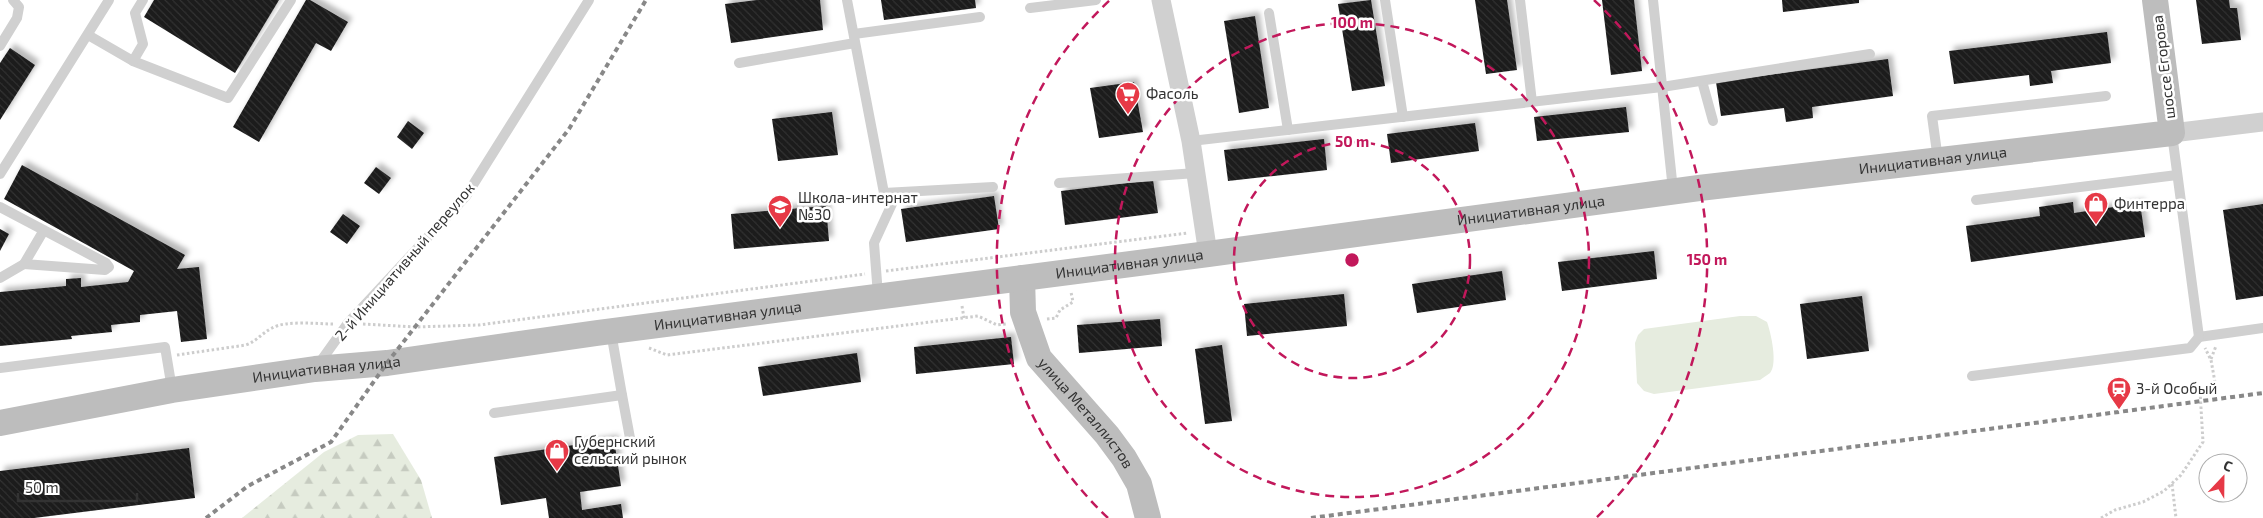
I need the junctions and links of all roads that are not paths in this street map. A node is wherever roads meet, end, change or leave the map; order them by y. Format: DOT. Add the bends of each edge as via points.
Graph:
graph roads {
  1 [pos="13,0"];
  2 [pos="109,0"];
  3 [pos="143,0"];
  4 [pos="291,0"];
  5 [pos="589,0"];
  6 [pos="847,0"];
  7 [pos="1096,0"];
  8 [pos="1161,0"];
  9 [pos="1385,0"];
  10 [pos="1520,0"];
  11 [pos="1653,0"];
  12 [pos="2156,0"];
  13 [pos="1030,8"];
  14 [pos="1269,13"];
  15 [pos="980,17"];
  16 [pos="88,35"];
  17 [pos="854,38"];
  18 [pos="0,46"];
  19 [pos="1870,54"];
  20 [pos="133,61"];
  21 [pos="738,64"];
  22 [pos="1702,81"];
  23 [pos="1662,87"];
  24 [pos="2106,96"];
  25 [pos="1532,102"];
  26 [pos="1404,117"];
  27 [pos="1713,121"];
  28 [pos="2263,122"];
  29 [pos="1288,130"];
  30 [pos="2172,133"];
  31 [pos="1191,141"];
  32 [pos="1938,160"];
  33 [pos="1196,173"];
  34 [pos="0,174"];
  35 [pos="2177,176"];
  36 [pos="1059,183"];
  37 [pos="993,187"];
  38 [pos="1673,192"];
  39 [pos="897,193"];
  40 [pos="1976,200"];
  41 [pos="0,207"];
  42 [pos="44,230"];
  43 [pos="1206,242"];
  44 [pos="24,264"];
  45 [pos="0,278"];
  46 [pos="1022,278"];
  47 [pos="877,284"];
  48 [pos="2263,328"];
  49 [pos="611,331"];
  50 [pos="2199,337"];
  51 [pos="0,368"];
  52 [pos="315,369"];
  53 [pos="1972,376"];
  54 [pos="172,390"];
  55 [pos="622,395"];
  56 [pos="494,413"];
  57 [pos="0,423"];
  58 [pos="630,438"];
  59 [pos="1148,518"];
  1 -- 18 [label="lane" via="19,7 17,18"];
  2 -- 16 [label="lane"];
  3 -- 20 [label="lane" via="135,13 143,44"];
  4 -- 20 [label="lane" via="228,98"];
  5 -- 52 [label="lane, 2-й Инициативный переулок" via="466,196 348,324"];
  6 -- 17 [label="lane"];
  7 -- 13 [label="lane"];
  8 -- 31 [label="street"];
  9 -- 26 [label="lane"];
  10 -- 25 [label="lane"];
  11 -- 23 [label="lane"];
  12 -- 30 [label="main road, шоссе Егорова"];
  14 -- 29 [label="lane"];
  15 -- 17 [label="lane"];
  16 -- 20 [label="lane"];
  16 -- 34 [label="lane"];
  17 -- 21 [label="lane"];
  17 -- 39 [label="lane" via="884,193"];
  19 -- 22 [label="lane"];
  22 -- 23 [label="lane"];
  22 -- 27 [label="lane"];
  23 -- 25 [label="lane"];
  23 -- 38 [label="lane"];
  24 -- 32 [label="lane" via="1932,116"];
  25 -- 26 [label="lane"];
  26 -- 29 [label="lane"];
  28 -- 30 [label="street, Инициативная улица"];
  29 -- 31 [label="lane"];
  30 -- 32 [label="main road, Инициативная улица"];
  30 -- 35 [label="lane"];
  31 -- 33 [label="street"];
  32 -- 38 [label="main road, Инициативная улица"];
  33 -- 36 [label="lane"];
  33 -- 43 [label="street"];
  35 -- 40 [label="lane"];
  35 -- 50 [label="lane"];
  37 -- 39 [label="lane"];
  38 -- 43 [label="main road, Инициативная улица"];
  39 -- 47 [label="lane" via="874,243"];
  41 -- 42 [label="lane"];
  42 -- 44 [label="lane"];
  42 -- 44 [label="lane" via="109,267 105,270"];
  43 -- 46 [label="main road, Инициативная улица" via="1062,260"];
  44 -- 45 [label="lane"];
  46 -- 47 [label="main road, Инициативная улица"];
  46 -- 59 [label="main road, улица Металлистов" via="1023,312 1039,358 1108,435 1124,458 1139,484"];
  47 -- 49 [label="main road, Инициативная улица" via="640,315"];
  48 -- 50 [label="lane"];
  49 -- 52 [label="main road, Инициативная улица" via="387,363"];
  49 -- 55 [label="lane"];
  50 -- 53 [label="lane" via="2190,348"];
  51 -- 54 [label="lane" via="165,347"];
  52 -- 54 [label="main road, Инициативная улица"];
  54 -- 57 [label="main road, Инициативная улица"];
  55 -- 56 [label="lane"];
  55 -- 58 [label="lane"];
}
